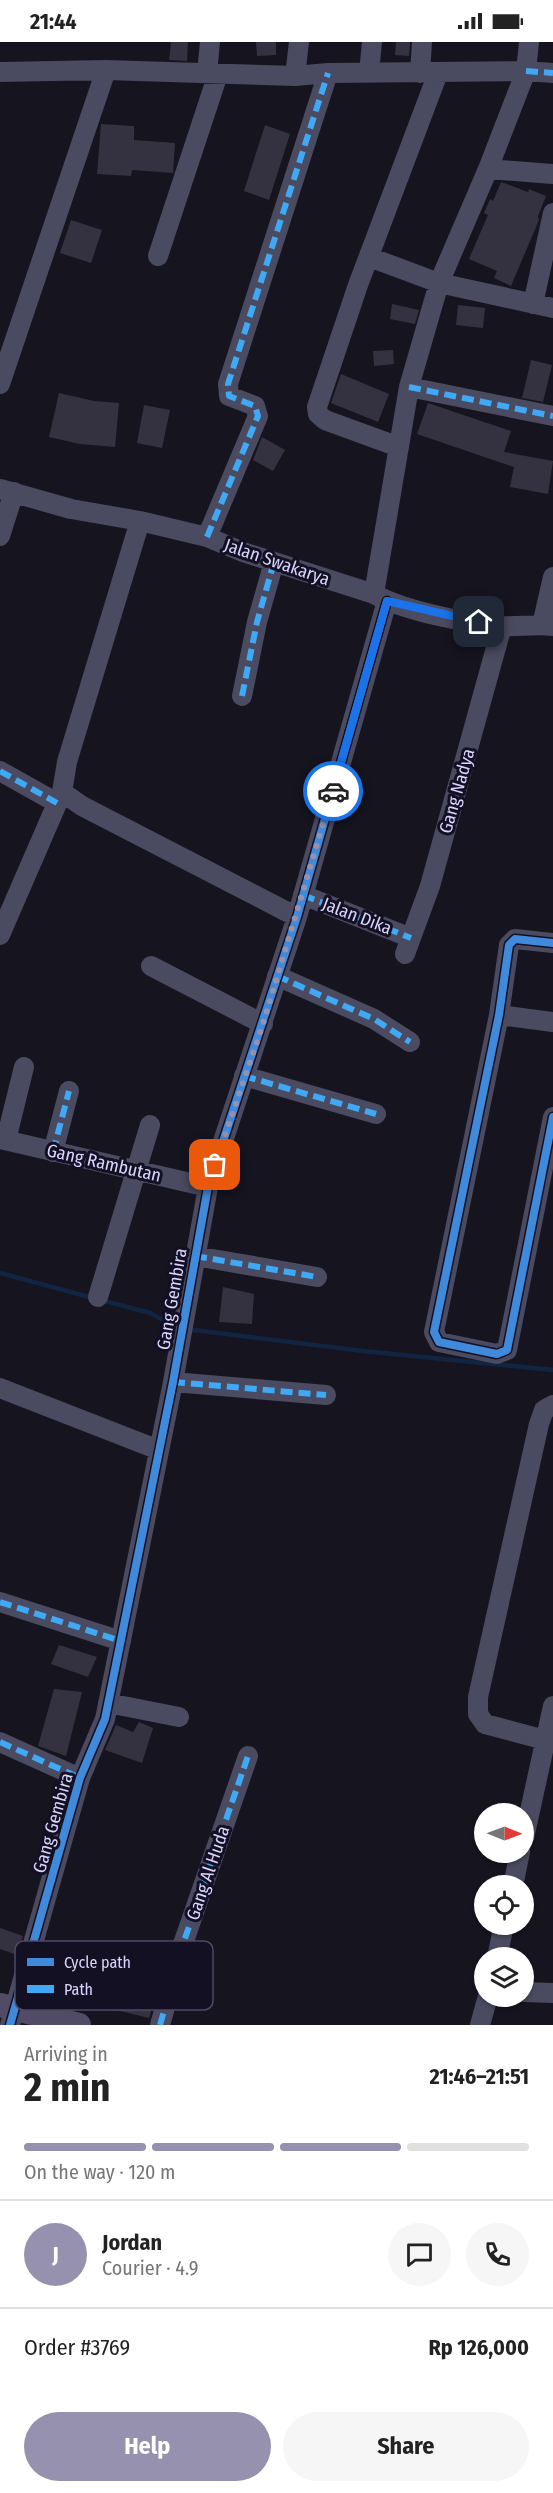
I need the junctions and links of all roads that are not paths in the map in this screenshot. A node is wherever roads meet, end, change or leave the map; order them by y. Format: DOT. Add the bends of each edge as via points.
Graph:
graph roads {
  1 [pos="210,42"];
  2 [pos="299,42"];
  3 [pos="372,42"];
  4 [pos="422,42"];
  5 [pos="529,42"];
  6 [pos="106,70"];
  7 [pos="526,71"];
  8 [pos="0,72"];
  9 [pos="212,73"];
  10 [pos="328,73"];
  11 [pos="369,73"];
  12 [pos="429,73"];
  13 [pos="553,73"];
  14 [pos="295,76"];
  15 [pos="488,169"];
  16 [pos="553,174"];
  17 [pos="553,213"];
  18 [pos="158,256"];
  19 [pos="369,257"];
  20 [pos="439,283"];
  21 [pos="533,304"];
  22 [pos="553,308"];
  23 [pos="0,384"];
  24 [pos="409,387"];
  25 [pos="553,416"];
  26 [pos="399,447"];
  27 [pos="7,491"];
  28 [pos="140,521"];
  29 [pos="0,536"];
  30 [pos="207,537"];
  31 [pos="274,562"];
  32 [pos="553,577"];
  33 [pos="380,597"];
  34 [pos="548,625"];
  35 [pos="502,626"];
  36 [pos="242,696"];
  37 [pos="0,771"];
  38 [pos="60,798"];
  39 [pos="303,895"];
  40 [pos="297,917"];
  41 [pos="0,935"];
  42 [pos="553,943"];
  43 [pos="408,946"];
  44 [pos="151,966"];
  45 [pos="277,976"];
  46 [pos="499,1015"];
  47 [pos="553,1022"];
  48 [pos="263,1024"];
  49 [pos="410,1042"];
  50 [pos="24,1067"];
  51 [pos="244,1077"];
  52 [pos="69,1091"];
  53 [pos="376,1114"];
  54 [pos="553,1117"];
  55 [pos="150,1125"];
  56 [pos="3,1139"];
  57 [pos="53,1152"];
  58 [pos="135,1170"];
  59 [pos="547,1185"];
  60 [pos="208,1187"];
  61 [pos="195,1257"];
  62 [pos="317,1277"];
  63 [pos="98,1297"];
  64 [pos="173,1382"];
  65 [pos="0,1388"];
  66 [pos="326,1395"];
  67 [pos="553,1405"];
  68 [pos="159,1450"];
  69 [pos="0,1602"];
  70 [pos="121,1641"];
  71 [pos="108,1703"];
  72 [pos="553,1706"];
  73 [pos="179,1717"];
  74 [pos="549,1741"];
  75 [pos="0,1742"];
  76 [pos="248,1756"];
  77 [pos="80,1778"];
  78 [pos="533,1803"];
  79 [pos="30,1941"];
  80 [pos="184,1941"];
  81 [pos="15,1990"];
  82 [pos="534,1992"];
  83 [pos="553,1993"];
  84 [pos="485,2007"];
  85 [pos="164,2010"];
  86 [pos="8,2013"];
  87 [pos="79,2025"];
  88 [pos="160,2025"];
  89 [pos="480,2025"];
  1 -- 9 [label="street"];
  2 -- 14 [label="street"];
  3 -- 11 [label="street"];
  4 -- 12 [label="street"];
  5 -- 7 [label="street, Gang Gembira"];
  6 -- 8 [label="street"];
  6 -- 9 [label="street"];
  6 -- 23 [label="street"];
  7 -- 12 [label="street"];
  7 -- 13 [label="street"];
  7 -- 15 [label="street, Gang Gembira"];
  9 -- 14 [label="street"];
  9 -- 18 [label="street"];
  10 -- 11 [label="street"];
  10 -- 14 [label="street"];
  10 -- 30 [label="street" via="228,384 228,396 255,406 258,416"];
  11 -- 12 [label="street"];
  12 -- 19 [label="street"];
  15 -- 16 [label="street"];
  15 -- 20 [label="street, Gang Gembira"];
  17 -- 21 [label="street"];
  19 -- 20 [label="street"];
  19 -- 26 [label="street" via="316,407 325,420"];
  20 -- 21 [label="street"];
  20 -- 24 [label="street, Gang Gembira"];
  21 -- 22 [label="street"];
  24 -- 25 [label="street"];
  24 -- 26 [label="street, Gang Gembira"];
  26 -- 33 [label="street, Gang Gembira"];
  27 -- 28 [label="street, Jalan Swakarya" via="71,509"];
  27 -- 29 [label="street"];
  28 -- 30 [label="street, Jalan Swakarya"];
  28 -- 38 [label="street" via="67,762"];
  30 -- 31 [label="street, Jalan Swakarya"];
  31 -- 33 [label="street, Jalan Swakarya"];
  31 -- 36 [label="street"];
  32 -- 34 [label="street"];
  33 -- 35 [label="street, Jalan Swakarya"];
  33 -- 39 [label="street, Gang Gembira"];
  34 -- 35 [label="street, Jalan Swakarya"];
  35 -- 43 [label="street, Gang Nadya" via="430,885"];
  37 -- 38 [label="street"];
  38 -- 40 [label="street"];
  38 -- 41 [label="street"];
  39 -- 40 [label="street, Gang Gembira"];
  39 -- 43 [label="street, Jalan Dika"];
  40 -- 45 [label="street, Gang Gembira"];
  42 -- 46 [label="street" via="515,939 509,945"];
  44 -- 48 [label="street"];
  45 -- 48 [label="street, Gang Gembira"];
  45 -- 49 [label="street" via="374,1019"];
  46 -- 47 [label="street"];
  46 -- 59 [label="street" via="434,1332 439,1342 498,1354 507,1350"];
  48 -- 51 [label="street, Gang Gembira"];
  50 -- 56 [label="street"];
  51 -- 53 [label="street"];
  51 -- 60 [label="street, Gang Gembira"];
  52 -- 57 [label="street"];
  54 -- 59 [label="street"];
  55 -- 58 [label="street"];
  56 -- 57 [label="street, Gang Rambutan"];
  57 -- 58 [label="street, Gang Rambutan"];
  58 -- 60 [label="street, Gang Rambutan"];
  58 -- 63 [label="street"];
  60 -- 61 [label="street, Gang Gembira"];
  61 -- 62 [label="street"];
  61 -- 64 [label="street, Gang Gembira"];
  64 -- 66 [label="street"];
  64 -- 68 [label="street, Gang Gembira"];
  65 -- 68 [label="street"];
  67 -- 74 [label="street" via="544,1410 539,1424 478,1697 478,1714 485,1724"];
  68 -- 70 [label="street, Gang Gembira"];
  69 -- 70 [label="street"];
  70 -- 71 [label="street, Gang Gembira"];
  71 -- 73 [label="street"];
  71 -- 77 [label="street, Gang Gembira"];
  72 -- 74 [label="street"];
  74 -- 78 [label="street"];
  75 -- 77 [label="street"];
  76 -- 80 [label="street, Gang Al Huda"];
  77 -- 79 [label="street, Gang Gembira"];
  81 -- 86 [label="street, Gang Gembira"];
  82 -- 83 [label="street"];
  84 -- 89 [label="street"];
  85 -- 88 [label="street, Gang Al Huda"];
  86 -- 87 [label="main road"];
}
